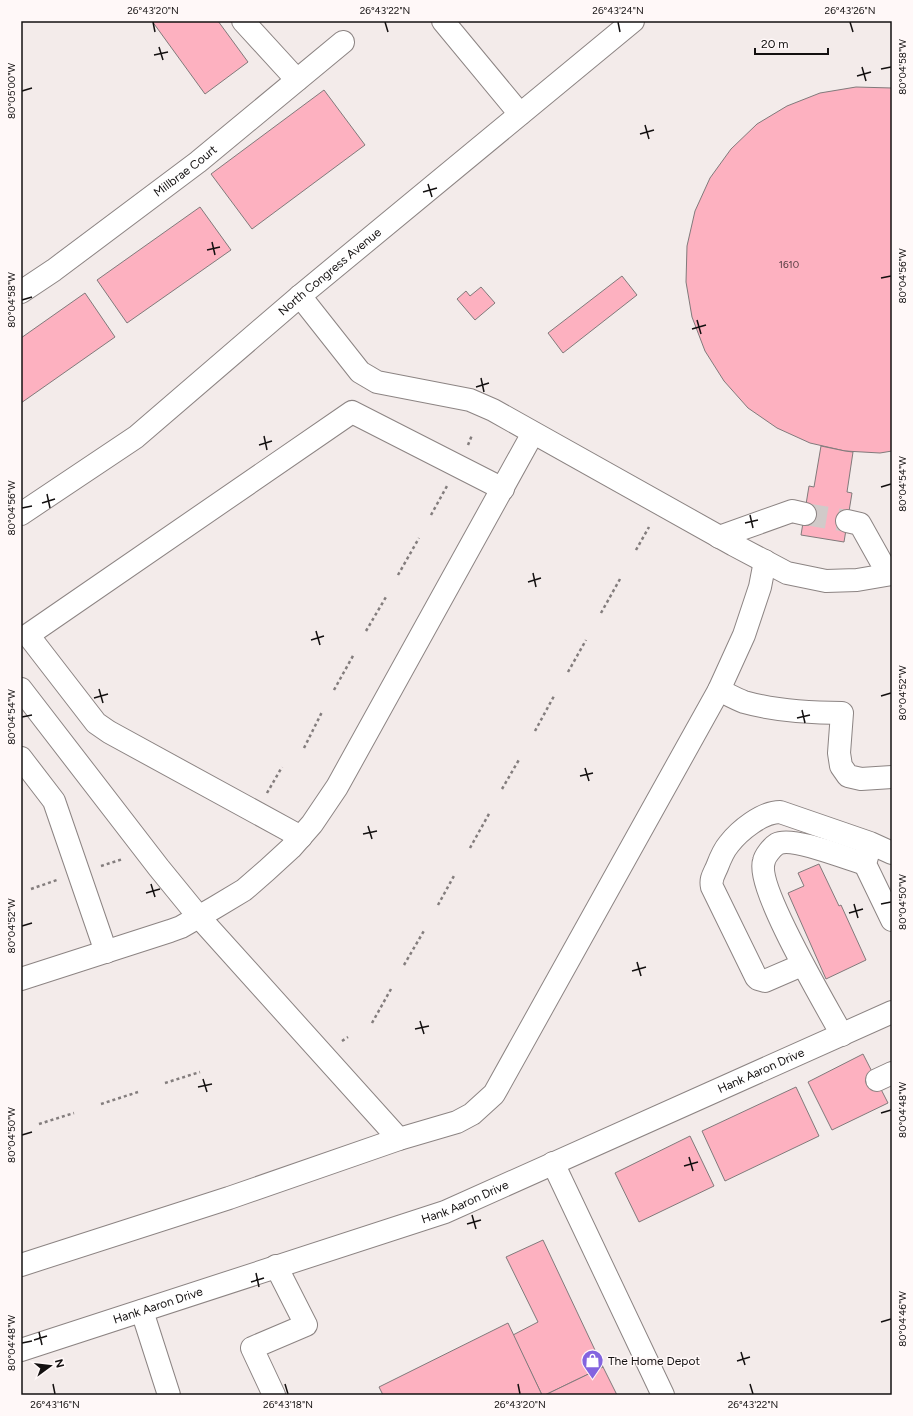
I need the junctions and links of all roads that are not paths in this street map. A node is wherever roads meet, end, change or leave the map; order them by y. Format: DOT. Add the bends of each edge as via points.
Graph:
graph roads {
  1 [pos="243,21"];
  2 [pos="443,21"];
  3 [pos="633,21"];
  4 [pos="343,42"];
  5 [pos="297,80"];
  6 [pos="520,114"];
  7 [pos="21,292"];
  8 [pos="300,296"];
  9 [pos="533,433"];
  10 [pos="503,489"];
  11 [pos="21,514"];
  12 [pos="805,514"];
  13 [pos="847,521"];
  14 [pos="719,536"];
  15 [pos="765,561"];
  16 [pos="890,574"];
  17 [pos="21,689"];
  18 [pos="719,690"];
  19 [pos="21,758"];
  20 [pos="892,777"];
  21 [pos="301,837"];
  22 [pos="870,843"];
  23 [pos="892,853"];
  24 [pos="865,864"];
  25 [pos="199,916"];
  26 [pos="892,920"];
  27 [pos="106,952"];
  28 [pos="802,965"];
  29 [pos="21,979"];
  30 [pos="892,1012"];
  31 [pos="842,1035"];
  32 [pos="399,1139"];
  33 [pos="553,1163"];
  34 [pos="21,1265"];
  35 [pos="276,1266"];
  36 [pos="142,1311"];
  37 [pos="21,1350"];
  38 [pos="169,1395"];
  39 [pos="274,1395"];
  40 [pos="663,1395"];
  1 -- 5 [label="street"];
  2 -- 6 [label="street"];
  3 -- 6 [label="street, North Congress Avenue"];
  4 -- 5 [label="street, Millbrae Court"];
  5 -- 7 [label="street, Millbrae Court" via="198,162"];
  6 -- 8 [label="street, North Congress Avenue"];
  8 -- 9 [label="street" via="360,372 377,382 470,400"];
  8 -- 11 [label="street, North Congress Avenue" via="136,437"];
  9 -- 10 [label="street"];
  9 -- 14 [label="street"];
  10 -- 21 [label="street" via="337,786"];
  10 -- 21 [label="street" via="352,412 28,635 96,723"];
  12 -- 14 [label="street" via="792,511"];
  13 -- 16 [label="street" via="860,524"];
  14 -- 15 [label="street"];
  15 -- 16 [label="street" via="787,573 826,581 857,580"];
  15 -- 18 [label="street" via="760,586 744,635"];
  17 -- 25 [label="street"];
  18 -- 20 [label="street" via="743,701 768,707 799,712 842,713 839,752 841,766 848,776 861,779"];
  18 -- 32 [label="street" via="494,1094 472,1114 457,1122"];
  19 -- 27 [label="street" via="54,802"];
  21 -- 25 [label="street" via="244,890"];
  22 -- 23 [label="street"];
  22 -- 24 [label="street"];
  22 -- 28 [label="street" via="774,812 745,829 724,852 711,879 712,887 756,977 765,981"];
  24 -- 26 [label="street"];
  24 -- 28 [label="street" via="790,842 777,844 763,861 768,892"];
  25 -- 27 [label="street" via="175,929"];
  25 -- 32 [label="street"];
  27 -- 29 [label="street"];
  28 -- 31 [label="street"];
  30 -- 31 [label="street, Hank Aaron Drive"];
  31 -- 33 [label="street, Hank Aaron Drive"];
  32 -- 34 [label="street" via="229,1198"];
  33 -- 35 [label="street, Hank Aaron Drive" via="445,1212"];
  33 -- 40 [label="street"];
  35 -- 36 [label="street, Hank Aaron Drive"];
  35 -- 39 [label="street" via="306,1325 252,1348"];
  36 -- 37 [label="street, Hank Aaron Drive"];
  36 -- 38 [label="street"];
}
